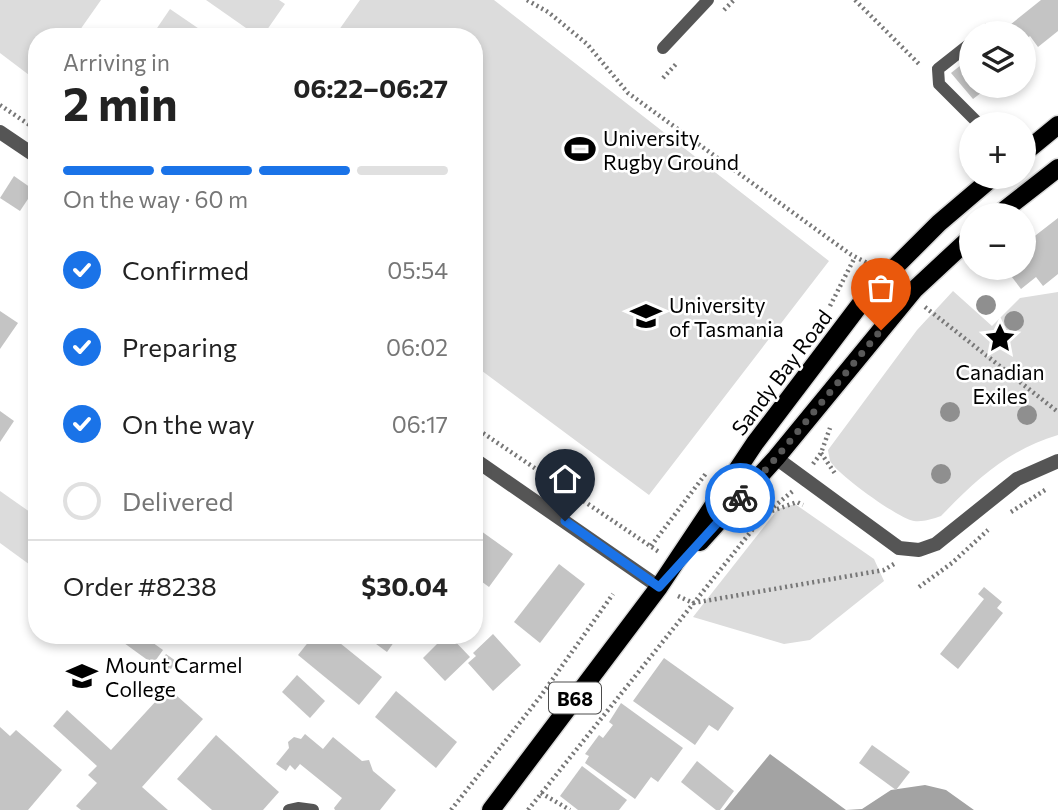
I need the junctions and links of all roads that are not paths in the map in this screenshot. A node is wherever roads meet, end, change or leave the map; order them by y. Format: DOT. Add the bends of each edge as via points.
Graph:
graph roads {
  1 [pos="708,0"];
  2 [pos="663,48"];
  3 [pos="959,52"];
  4 [pos="967,112"];
  5 [pos="1058,125"];
  6 [pos="0,132"];
  7 [pos="1036,143"];
  8 [pos="28,151"];
  9 [pos="1058,168"];
  10 [pos="979,189"];
  11 [pos="1013,203"];
  12 [pos="959,248"];
  13 [pos="755,443"];
  14 [pos="776,458"];
  15 [pos="1058,461"];
  16 [pos="483,465"];
  17 [pos="659,587"];
  18 [pos="289,810"];
  19 [pos="313,810"];
  20 [pos="491,810"];
  1 -- 2 [label="lane"];
  3 -- 4 [label="lane" via="938,69 939,84"];
  5 -- 7 [label="main road"];
  6 -- 8 [label="street"];
  9 -- 11 [label="main road"];
  10 -- 13 [label="main road, Sandy Bay Road / B68" via="868,294"];
  12 -- 14 [label="main road, Sandy Bay Road / B68" via="914,290"];
  13 -- 14 [label="main road"];
  13 -- 17 [label="main road, Sandy Bay Road / B68"];
  14 -- 15 [label="street" via="899,548 919,550 936,544 1017,479"];
  14 -- 17 [label="main road, Sandy Bay Road / B68"];
  16 -- 17 [label="street"];
  17 -- 20 [label="main road, Sandy Bay Road / B68"];
  18 -- 19 [label="lane"];
}
